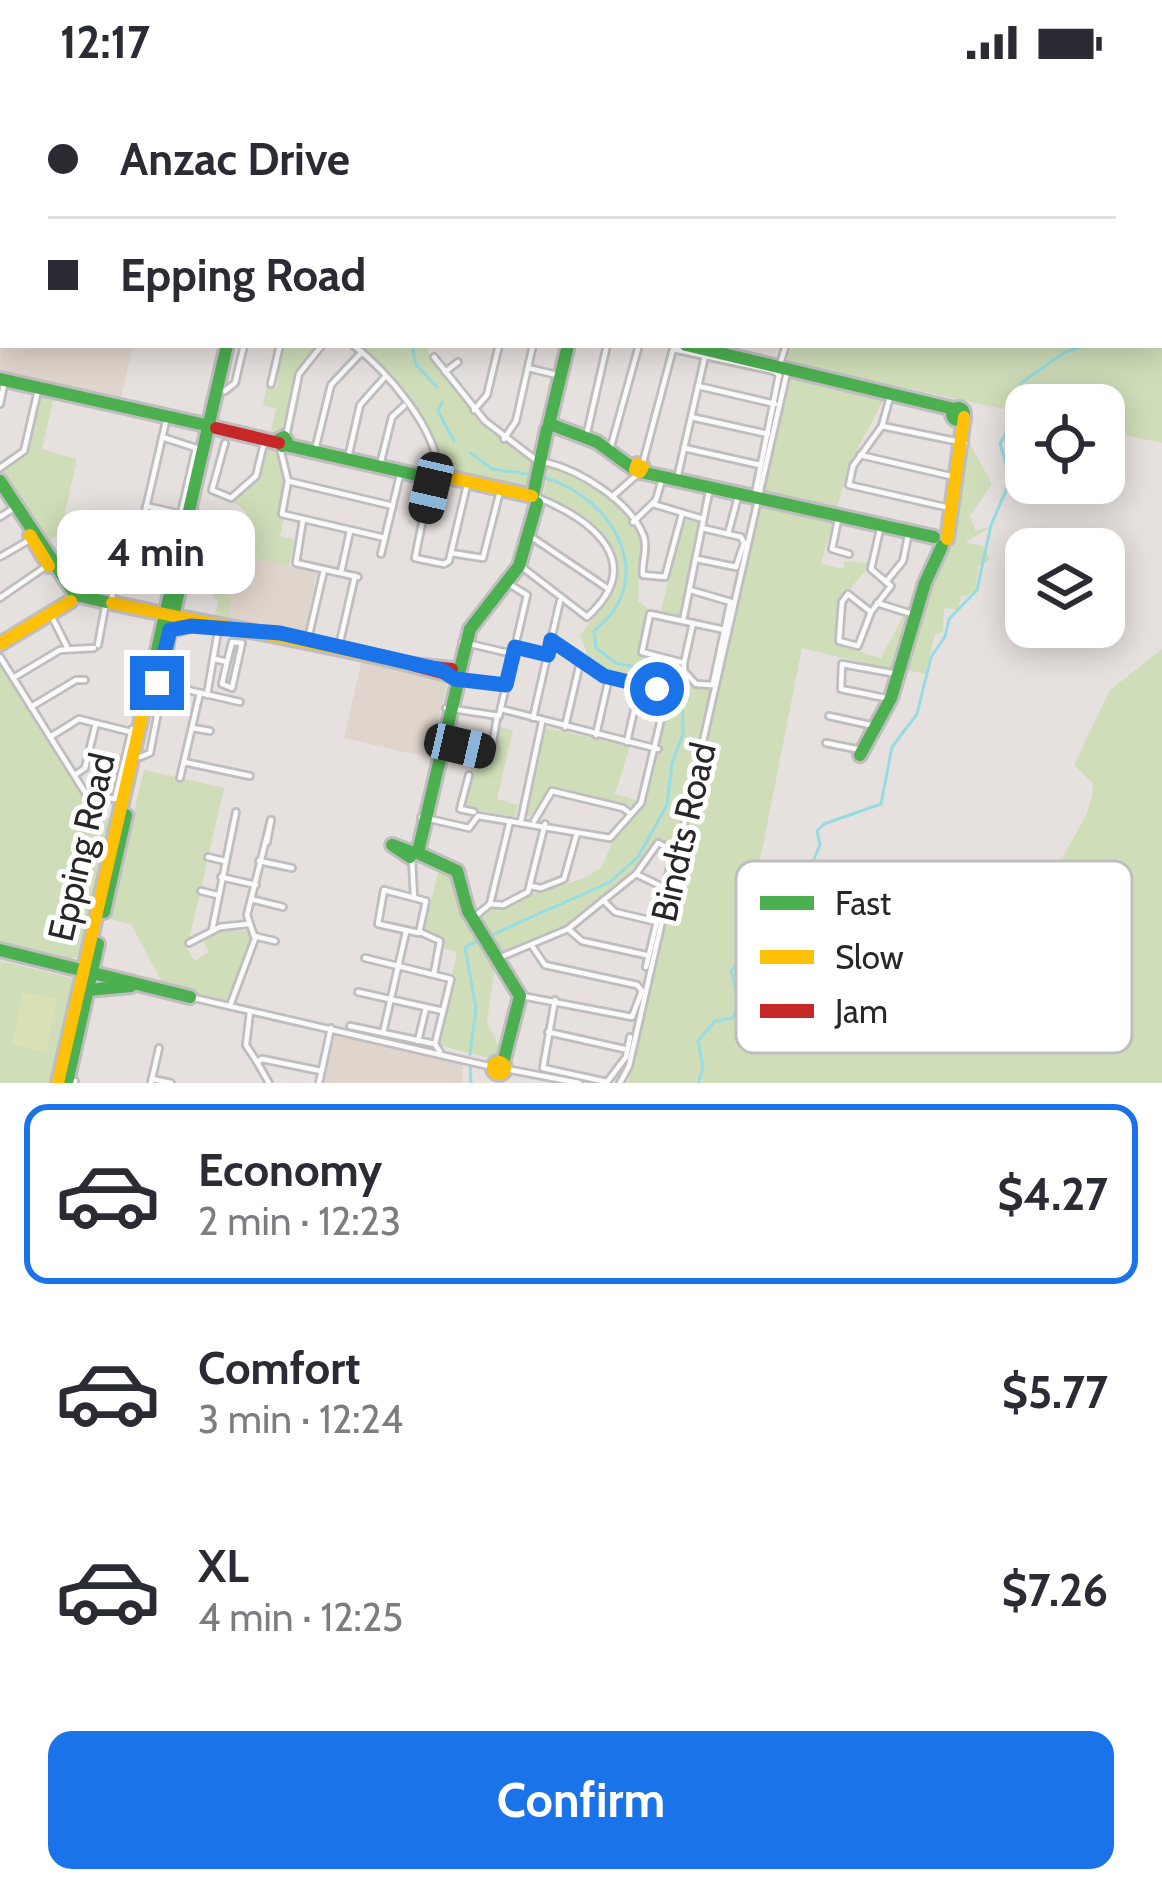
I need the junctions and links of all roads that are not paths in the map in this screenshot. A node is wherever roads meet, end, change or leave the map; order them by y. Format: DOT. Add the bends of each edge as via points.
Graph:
graph roads {
  1 [pos="235,348"];
  2 [pos="235,348"];
  3 [pos="279,348"];
  4 [pos="320,348"];
  5 [pos="357,348"];
  6 [pos="498,348"];
  7 [pos="532,348"];
  8 [pos="569,348"];
  9 [pos="606,348"];
  10 [pos="638,348"];
  11 [pos="698,348"];
  12 [pos="785,348"];
  13 [pos="362,352"];
  14 [pos="706,356"];
  15 [pos="434,357"];
  16 [pos="458,362"];
  17 [pos="528,368"];
  18 [pos="780,368"];
  19 [pos="445,372"];
  20 [pos="563,376"];
  21 [pos="386,377"];
  22 [pos="2,378"];
  23 [pos="271,384"];
  24 [pos="698,386"];
  25 [pos="43,387"];
  26 [pos="890,395"];
  27 [pos="0,404"];
  28 [pos="776,404"];
  29 [pos="406,405"];
  30 [pos="474,410"];
  31 [pos="963,412"];
  32 [pos="166,416"];
  33 [pos="692,417"];
  34 [pos="211,425"];
  35 [pos="882,426"];
  36 [pos="554,428"];
  37 [pos="769,435"];
  38 [pos="162,437"];
  39 [pos="586,437"];
  40 [pos="504,439"];
  41 [pos="281,441"];
  42 [pos="225,443"];
  43 [pos="963,443"];
  44 [pos="684,448"];
  45 [pos="316,449"];
  46 [pos="610,450"];
  47 [pos="860,455"];
  48 [pos="348,456"];
  49 [pos="381,464"];
  50 [pos="542,465"];
  51 [pos="762,466"];
  52 [pos="0,468"];
  53 [pos="643,469"];
  54 [pos="401,470"];
  55 [pos="435,476"];
  56 [pos="958,477"];
  57 [pos="288,482"];
  58 [pos="467,485"];
  59 [pos="710,487"];
  60 [pos="500,491"];
  61 [pos="5,494"];
  62 [pos="750,496"];
  63 [pos="536,497"];
  64 [pos="611,498"];
  65 [pos="653,504"];
  66 [pos="146,506"];
  67 [pos="393,506"];
  68 [pos="952,508"];
  69 [pos="181,514"];
  70 [pos="682,514"];
  71 [pos="839,515"];
  72 [pos="0,517"];
  73 [pos="704,519"];
  74 [pos="304,520"];
  75 [pos="634,523"];
  76 [pos="881,525"];
  77 [pos="702,528"];
  78 [pos="350,531"];
  79 [pos="909,531"];
  80 [pos="728,534"];
  81 [pos="526,536"];
  82 [pos="385,538"];
  83 [pos="32,539"];
  84 [pos="939,543"];
  85 [pos="135,553"];
  86 [pos="451,553"];
  87 [pos="382,554"];
  88 [pos="849,554"];
  89 [pos="87,555"];
  90 [pos="0,557"];
  91 [pos="697,559"];
  92 [pos="518,565"];
  93 [pos="53,569"];
  94 [pos="324,570"];
  95 [pos="341,573"];
  96 [pos="82,577"];
  97 [pos="506,581"];
  98 [pos="886,582"];
  99 [pos="608,588"];
  100 [pos="690,590"];
  101 [pos="72,597"];
  102 [pos="0,598"];
  103 [pos="560,602"];
  104 [pos="109,603"];
  105 [pos="877,603"];
  106 [pos="49,611"];
  107 [pos="871,612"];
  108 [pos="914,615"];
  109 [pos="683,620"];
  110 [pos="167,622"];
  111 [pos="693,623"];
  112 [pos="220,627"];
  113 [pos="724,630"];
  114 [pos="308,639"];
  115 [pos="551,640"];
  116 [pos="0,642"];
  117 [pos="463,643"];
  118 [pos="340,646"];
  119 [pos="67,649"];
  120 [pos="514,651"];
  121 [pos="548,655"];
  122 [pos="0,657"];
  123 [pos="215,659"];
  124 [pos="226,662"];
  125 [pos="580,663"];
  126 [pos="684,663"];
  127 [pos="458,673"];
  128 [pos="897,674"];
  129 [pos="13,678"];
  130 [pos="609,678"];
  131 [pos="86,680"];
  132 [pos="640,684"];
  133 [pos="506,685"];
  134 [pos="166,686"];
  135 [pos="204,694"];
  136 [pos="890,700"];
  137 [pos="240,702"];
  138 [pos="32,707"];
  139 [pos="448,709"];
  140 [pos="501,709"];
  141 [pos="829,716"];
  142 [pos="497,718"];
  143 [pos="532,718"];
  144 [pos="542,722"];
  145 [pos="96,723"];
  146 [pos="870,725"];
  147 [pos="192,728"];
  148 [pos="565,728"];
  149 [pos="210,731"];
  150 [pos="596,735"];
  151 [pos="50,736"];
  152 [pos="440,742"];
  153 [pos="627,742"];
  154 [pos="826,743"];
  155 [pos="658,749"];
  156 [pos="861,753"];
  157 [pos="140,758"];
  158 [pos="184,762"];
  159 [pos="75,775"];
  160 [pos="469,775"];
  161 [pos="250,776"];
  162 [pos="180,778"];
  163 [pos="236,812"];
  164 [pos="473,812"];
  165 [pos="631,814"];
  166 [pos="423,818"];
  167 [pos="509,821"];
  168 [pos="520,821"];
  169 [pos="534,821"];
  170 [pos="544,824"];
  171 [pos="577,831"];
  172 [pos="392,847"];
  173 [pos="208,857"];
  174 [pos="415,857"];
  175 [pos="225,861"];
  176 [pos="261,861"];
  177 [pos="292,868"];
  178 [pos="636,874"];
  179 [pos="221,877"];
  180 [pos="255,885"];
  181 [pos="530,886"];
  182 [pos="665,888"];
  183 [pos="201,892"];
  184 [pos="217,895"];
  185 [pos="414,897"];
  186 [pos="252,900"];
  187 [pos="603,900"];
  188 [pos="490,904"];
  189 [pos="283,907"];
  190 [pos="658,922"];
  191 [pos="248,924"];
  192 [pos="475,924"];
  193 [pos="568,929"];
  194 [pos="212,930"];
  195 [pos="406,932"];
  196 [pos="420,932"];
  197 [pos="256,936"];
  198 [pos="274,940"];
  199 [pos="189,943"];
  200 [pos="532,946"];
  201 [pos="0,953"];
  202 [pos="648,954"];
  203 [pos="365,958"];
  204 [pos="497,960"];
  205 [pos="399,965"];
  206 [pos="87,973"];
  207 [pos="434,974"];
  208 [pos="641,987"];
  209 [pos="147,988"];
  210 [pos="358,992"];
  211 [pos="518,996"];
  212 [pos="190,997"];
  213 [pos="391,999"];
  214 [pos="555,1000"];
  215 [pos="230,1006"];
  216 [pos="426,1008"];
  217 [pos="249,1010"];
  218 [pos="443,1011"];
  219 [pos="258,1012"];
  220 [pos="634,1016"];
  221 [pos="251,1018"];
  222 [pos="331,1028"];
  223 [pos="350,1028"];
  224 [pos="548,1032"];
  225 [pos="383,1033"];
  226 [pos="418,1041"];
  227 [pos="435,1044"];
  228 [pos="159,1048"];
  229 [pos="626,1051"];
  230 [pos="440,1052"];
  231 [pos="257,1062"];
  232 [pos="541,1065"];
  233 [pos="499,1067"];
  234 [pos="321,1071"];
  235 [pos="528,1072"];
  236 [pos="152,1081"];
  237 [pos="69,1083"];
  238 [pos="171,1083"];
  239 [pos="269,1083"];
  240 [pos="319,1083"];
  241 [pos="579,1083"];
  242 [pos="620,1083"];
  1 -- 34 [label="street, Epping Road"];
  2 -- 34 [label="street, Epping Road"];
  3 -- 23 [label="street"];
  4 -- 41 [label="street" via="299,374"];
  5 -- 13 [label="street"];
  6 -- 30 [label="street" via="488,395"];
  7 -- 17 [label="street"];
  8 -- 20 [label="street"];
  9 -- 39 [label="street"];
  10 -- 46 [label="street"];
  11 -- 18 [label="street"];
  12 -- 18 [label="street, Bindts Road"];
  13 -- 21 [label="street"];
  13 -- 45 [label="street" via="332,385"];
  14 -- 18 [label="street"];
  14 -- 24 [label="street"];
  14 -- 53 [label="street" via="670,353"];
  15 -- 19 [label="street"];
  16 -- 19 [label="street"];
  17 -- 20 [label="street"];
  17 -- 40 [label="street"];
  18 -- 26 [label="street"];
  18 -- 28 [label="street"];
  18 -- 31 [label="street"];
  18 -- 62 [label="street, Bindts Road"];
  19 -- 30 [label="street"];
  20 -- 36 [label="street"];
  21 -- 29 [label="street"];
  21 -- 48 [label="street" via="362,401"];
  22 -- 25 [label="street"];
  22 -- 27 [label="street"];
  24 -- 28 [label="street"];
  24 -- 33 [label="street"];
  25 -- 32 [label="street"];
  25 -- 52 [label="street" via="24,452"];
  26 -- 31 [label="street"];
  26 -- 35 [label="street"];
  28 -- 37 [label="street"];
  29 -- 49 [label="street" via="392,417"];
  29 -- 55 [label="street" via="438,453"];
  30 -- 40 [label="street"];
  31 -- 43 [label="street"];
  32 -- 34 [label="street"];
  32 -- 38 [label="street"];
  33 -- 37 [label="street"];
  33 -- 44 [label="street"];
  34 -- 41 [label="street"];
  34 -- 110 [label="street, Epping Road"];
  34 -- 110 [label="street, Epping Road"];
  35 -- 43 [label="street"];
  35 -- 47 [label="street"];
  36 -- 39 [label="street"];
  36 -- 50 [label="street"];
  37 -- 51 [label="street"];
  38 -- 66 [label="street"];
  38 -- 69 [label="street" via="196,448"];
  39 -- 46 [label="street"];
  40 -- 50 [label="street"];
  41 -- 42 [label="street" via="231,499 212,490"];
  41 -- 45 [label="street"];
  41 -- 57 [label="street"];
  43 -- 56 [label="street"];
  44 -- 51 [label="street"];
  44 -- 53 [label="street"];
  45 -- 48 [label="street"];
  46 -- 53 [label="street"];
  47 -- 56 [label="street"];
  47 -- 68 [label="street" via="850,486"];
  48 -- 49 [label="street"];
  49 -- 54 [label="street"];
  49 -- 55 [label="street"];
  50 -- 63 [label="street"];
  50 -- 64 [label="street" via="582,473"];
  51 -- 62 [label="street"];
  53 -- 59 [label="street"];
  53 -- 64 [label="street"];
  53 -- 65 [label="street"];
  54 -- 55 [label="street"];
  54 -- 67 [label="street"];
  55 -- 58 [label="street"];
  55 -- 60 [label="street"];
  55 -- 86 [label="street" via="415,558 447,565"];
  56 -- 68 [label="street"];
  57 -- 67 [label="street"];
  57 -- 74 [label="street" via="281,512"];
  58 -- 60 [label="street"];
  58 -- 86 [label="street"];
  59 -- 62 [label="street"];
  59 -- 73 [label="street"];
  60 -- 63 [label="street"];
  60 -- 86 [label="street" via="483,558"];
  61 -- 72 [label="street"];
  61 -- 83 [label="street"];
  61 -- 93 [label="street"];
  62 -- 71 [label="street"];
  62 -- 80 [label="street"];
  62 -- 242 [label="street, Bindts Road"];
  63 -- 81 [label="street"];
  63 -- 99 [label="street" via="581,517 607,544"];
  64 -- 75 [label="street"];
  65 -- 70 [label="street"];
  65 -- 75 [label="street"];
  66 -- 69 [label="street"];
  66 -- 85 [label="street"];
  67 -- 82 [label="street"];
  68 -- 84 [label="street"];
  69 -- 85 [label="street" via="169,559"];
  70 -- 73 [label="street"];
  70 -- 75 [label="street" via="663,579 641,574 645,544"];
  71 -- 76 [label="street"];
  71 -- 88 [label="street" via="832,550"];
  73 -- 77 [label="street"];
  74 -- 78 [label="street"];
  74 -- 94 [label="street" via="295,562"];
  76 -- 79 [label="street"];
  76 -- 98 [label="street" via="871,569"];
  77 -- 80 [label="street"];
  77 -- 91 [label="street"];
  78 -- 82 [label="street"];
  78 -- 95 [label="street"];
  79 -- 84 [label="street"];
  79 -- 98 [label="street" via="903,561"];
  80 -- 91 [label="street" via="744,541 736,567"];
  81 -- 92 [label="street"];
  81 -- 99 [label="street"];
  82 -- 87 [label="street"];
  83 -- 90 [label="street"];
  83 -- 93 [label="street"];
  84 -- 108 [label="street"];
  85 -- 104 [label="street" via="121,553"];
  89 -- 96 [label="street"];
  91 -- 100 [label="street"];
  92 -- 97 [label="street"];
  92 -- 103 [label="street"];
  93 -- 96 [label="street" via="72,563"];
  93 -- 101 [label="street"];
  93 -- 102 [label="street"];
  94 -- 95 [label="street"];
  94 -- 114 [label="street"];
  95 -- 118 [label="street" via="357,577"];
  96 -- 104 [label="street"];
  97 -- 117 [label="street"];
  97 -- 120 [label="street" via="527,592"];
  98 -- 105 [label="street" via="891,586"];
  99 -- 103 [label="street" via="589,617"];
  100 -- 109 [label="street"];
  100 -- 113 [label="street" via="729,599"];
  101 -- 104 [label="street"];
  101 -- 106 [label="street"];
  103 -- 115 [label="street"];
  104 -- 110 [label="street"];
  104 -- 119 [label="street" via="96,646"];
  105 -- 107 [label="street"];
  105 -- 108 [label="street"];
  106 -- 116 [label="street"];
  106 -- 119 [label="street"];
  107 -- 107 [label="street" via="858,646 839,641 848,594"];
  108 -- 128 [label="street"];
  109 -- 111 [label="street"];
  109 -- 126 [label="street" via="649,615 640,649"];
  110 -- 112 [label="street"];
  110 -- 134 [label="street, Epping Road" via="173,651"];
  110 -- 157 [label="street, Epping Road"];
  110 -- 206 [label="street, Epping Road"];
  111 -- 113 [label="street"];
  111 -- 126 [label="street"];
  112 -- 114 [label="street"];
  112 -- 123 [label="street"];
  113 -- 126 [label="street" via="711,686 696,684"];
  114 -- 118 [label="street"];
  115 -- 121 [label="street"];
  115 -- 125 [label="street"];
  117 -- 120 [label="street"];
  117 -- 127 [label="street"];
  118 -- 127 [label="street"];
  119 -- 129 [label="street"];
  120 -- 121 [label="street"];
  120 -- 133 [label="street"];
  121 -- 143 [label="street"];
  122 -- 129 [label="street"];
  123 -- 124 [label="street"];
  123 -- 135 [label="street"];
  124 -- 124 [label="street" via="232,642 241,642 231,688 222,684"];
  125 -- 130 [label="street"];
  125 -- 148 [label="street"];
  127 -- 133 [label="street"];
  127 -- 139 [label="street"];
  128 -- 136 [label="street"];
  128 -- 136 [label="street" via="842,664 841,689"];
  129 -- 138 [label="street"];
  130 -- 132 [label="street"];
  130 -- 150 [label="street"];
  131 -- 138 [label="street"];
  132 -- 153 [label="street"];
  132 -- 155 [label="street" via="669,697"];
  133 -- 140 [label="street"];
  134 -- 135 [label="street"];
  134 -- 157 [label="street, Epping Road" via="149,754"];
  135 -- 137 [label="street"];
  135 -- 147 [label="street"];
  136 -- 146 [label="street"];
  138 -- 151 [label="street"];
  139 -- 142 [label="street"];
  139 -- 152 [label="street"];
  140 -- 142 [label="street"];
  140 -- 143 [label="street"];
  141 -- 146 [label="street"];
  142 -- 152 [label="street" via="490,752"];
  143 -- 144 [label="street"];
  144 -- 148 [label="street"];
  144 -- 168 [label="street"];
  145 -- 151 [label="street" via="83,718"];
  145 -- 159 [label="street" via="85,768"];
  145 -- 159 [label="street" via="131,730 114,800 86,794"];
  146 -- 156 [label="street"];
  147 -- 149 [label="street"];
  147 -- 158 [label="street"];
  148 -- 150 [label="street"];
  150 -- 153 [label="street"];
  151 -- 159 [label="street"];
  152 -- 166 [label="street"];
  153 -- 155 [label="street"];
  154 -- 156 [label="street"];
  155 -- 165 [label="street"];
  157 -- 206 [label="street, Epping Road"];
  158 -- 161 [label="street"];
  158 -- 162 [label="street"];
  160 -- 164 [label="street" via="460,808"];
  163 -- 175 [label="street"];
  165 -- 169 [label="street" via="552,791"];
  165 -- 171 [label="street" via="608,838"];
  166 -- 167 [label="street" via="469,828 478,816"];
  166 -- 174 [label="street"];
  167 -- 168 [label="street"];
  167 -- 188 [label="street"];
  168 -- 169 [label="street"];
  169 -- 170 [label="street"];
  170 -- 171 [label="street"];
  170 -- 181 [label="street"];
  171 -- 181 [label="street" via="564,879"];
  172 -- 174 [label="street"];
  173 -- 175 [label="street"];
  174 -- 185 [label="street"];
  174 -- 192 [label="street" via="457,871"];
  175 -- 179 [label="street"];
  176 -- 176 [label="street" via="271,820"];
  176 -- 177 [label="street"];
  176 -- 180 [label="street"];
  178 -- 182 [label="street"];
  178 -- 182 [label="street" via="656,844 674,848"];
  178 -- 187 [label="street"];
  179 -- 180 [label="street"];
  179 -- 184 [label="street"];
  180 -- 186 [label="street"];
  181 -- 188 [label="street" via="502,906"];
  182 -- 190 [label="street"];
  183 -- 184 [label="street"];
  184 -- 194 [label="street"];
  185 -- 195 [label="street" via="384,890 377,923"];
  185 -- 196 [label="street" via="427,903"];
  186 -- 189 [label="street"];
  186 -- 191 [label="street"];
  187 -- 190 [label="street" via="614,912"];
  187 -- 193 [label="street"];
  188 -- 192 [label="street"];
  190 -- 202 [label="street"];
  191 -- 194 [label="street"];
  191 -- 197 [label="street"];
  192 -- 204 [label="street"];
  193 -- 200 [label="street"];
  193 -- 202 [label="street" via="582,940"];
  194 -- 199 [label="street"];
  195 -- 196 [label="street"];
  195 -- 205 [label="street"];
  196 -- 207 [label="street" via="439,940"];
  197 -- 198 [label="street"];
  197 -- 215 [label="street"];
  200 -- 204 [label="street"];
  200 -- 208 [label="street" via="544,965"];
  201 -- 206 [label="street"];
  201 -- 206 [label="street" via="70,962"];
  202 -- 208 [label="street"];
  203 -- 205 [label="street"];
  204 -- 211 [label="street"];
  205 -- 207 [label="street"];
  205 -- 213 [label="street"];
  206 -- 209 [label="street"];
  206 -- 209 [label="street"];
  206 -- 237 [label="street, Epping Road"];
  207 -- 218 [label="street" via="452,979"];
  208 -- 220 [label="street"];
  209 -- 212 [label="street"];
  210 -- 213 [label="street"];
  211 -- 214 [label="street"];
  211 -- 233 [label="street"];
  212 -- 215 [label="street"];
  213 -- 216 [label="street"];
  213 -- 225 [label="street"];
  214 -- 220 [label="street"];
  214 -- 224 [label="street"];
  215 -- 217 [label="street"];
  216 -- 218 [label="street"];
  216 -- 226 [label="street"];
  217 -- 219 [label="street"];
  217 -- 221 [label="street"];
  218 -- 227 [label="street"];
  219 -- 221 [label="street"];
  219 -- 222 [label="street"];
  220 -- 229 [label="street"];
  221 -- 231 [label="street" via="246,1045"];
  222 -- 223 [label="street"];
  222 -- 234 [label="street"];
  223 -- 225 [label="street"];
  223 -- 230 [label="street"];
  224 -- 229 [label="street"];
  224 -- 232 [label="street"];
  225 -- 226 [label="street"];
  226 -- 227 [label="street"];
  227 -- 230 [label="street"];
  228 -- 236 [label="street"];
  229 -- 232 [label="street" via="607,1082"];
  230 -- 233 [label="street"];
  231 -- 234 [label="street"];
  231 -- 239 [label="street"];
  232 -- 235 [label="street"];
  233 -- 235 [label="street"];
  234 -- 240 [label="street"];
  235 -- 241 [label="street"];
  236 -- 238 [label="street"];
}
